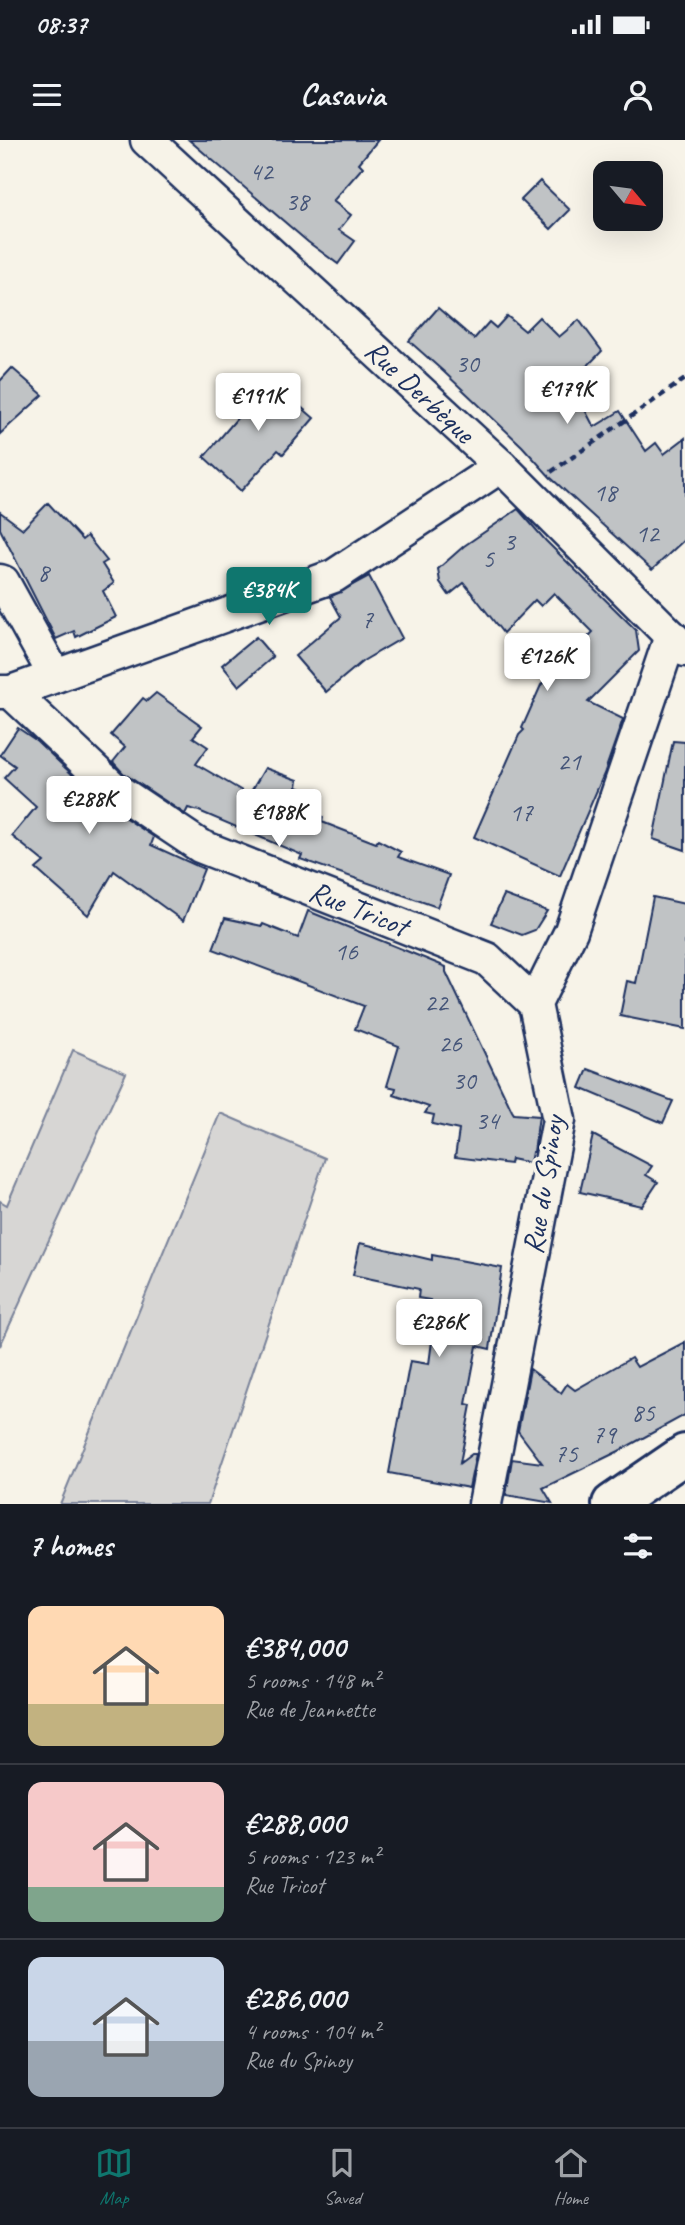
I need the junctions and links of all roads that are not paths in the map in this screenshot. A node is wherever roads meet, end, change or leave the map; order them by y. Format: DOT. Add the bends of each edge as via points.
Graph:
graph roads {
  1 [pos="147,140"];
  2 [pos="500,466"];
  3 [pos="0,581"];
  4 [pos="678,643"];
  5 [pos="55,676"];
  6 [pos="5,692"];
  7 [pos="536,1004"];
  8 [pos="685,1454"];
  9 [pos="485,1504"];
  10 [pos="612,1504"];
  1 -- 2 [label="street, Rue Derbèque"];
  2 -- 4 [label="street, Rue Derbèque"];
  2 -- 5 [label="street" via="334,576"];
  3 -- 5 [label="street"];
  4 -- 7 [label="street" via="571,931"];
  5 -- 6 [label="street"];
  6 -- 7 [label="street, Rue Tricot" via="112,787 200,846 487,959"];
  7 -- 9 [label="street, Rue du Spinoy" via="559,1120"];
  8 -- 10 [label="street"];
}
